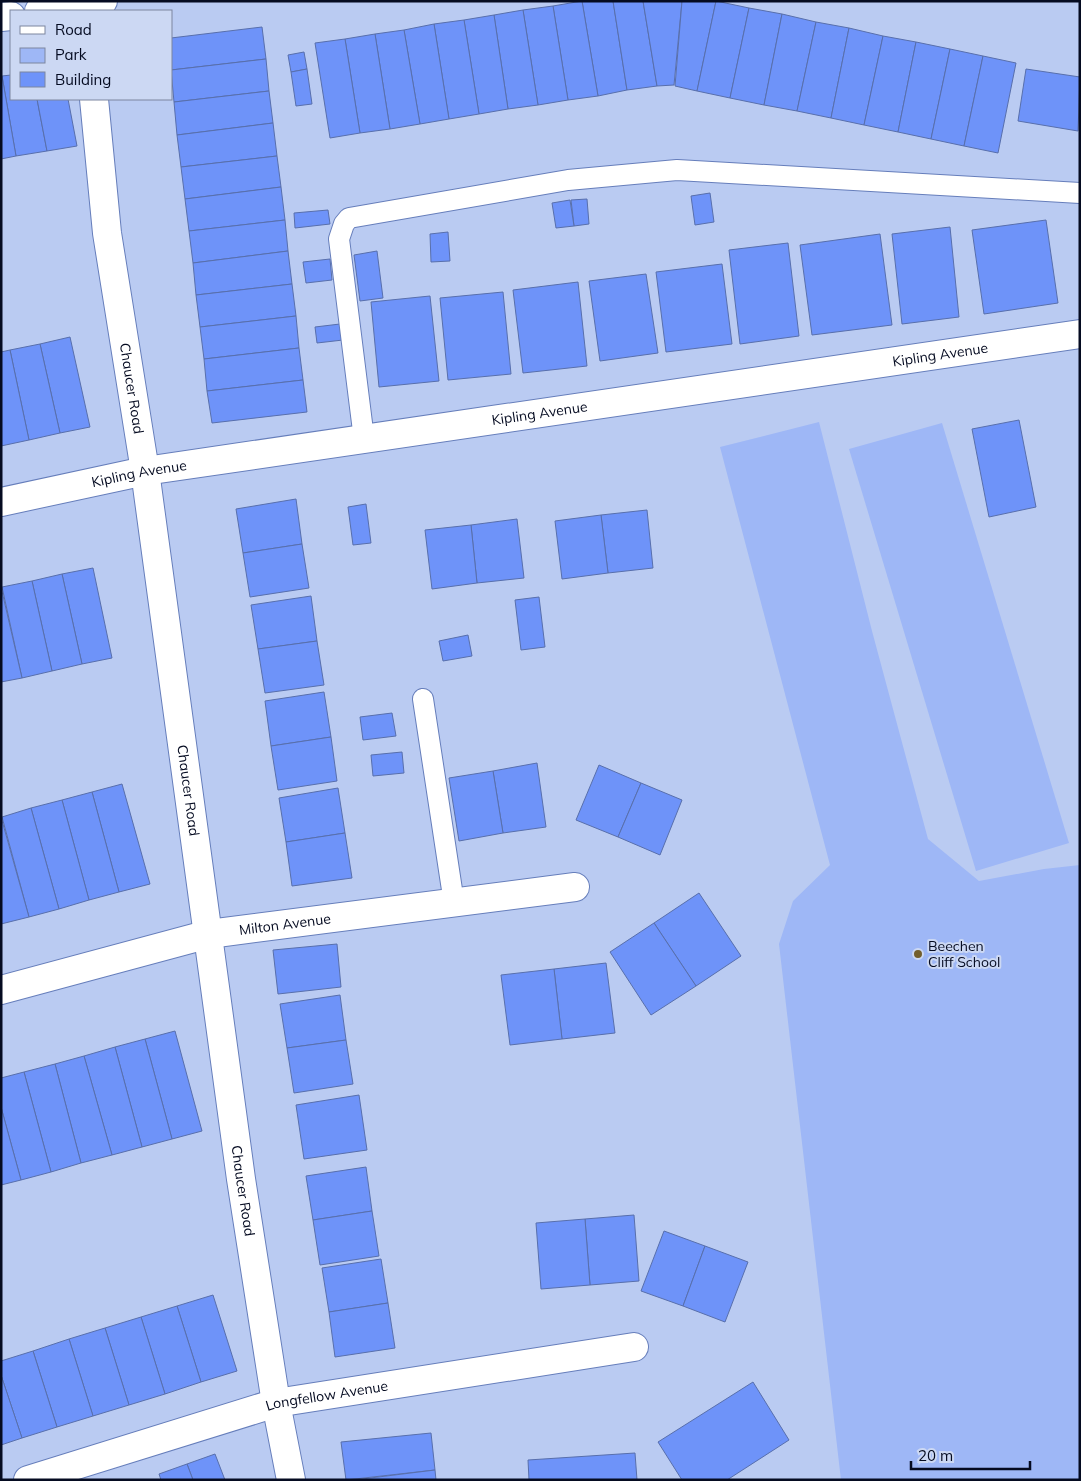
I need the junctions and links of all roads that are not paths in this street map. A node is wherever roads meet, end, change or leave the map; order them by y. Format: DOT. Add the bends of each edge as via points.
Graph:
graph roads {
  1 [pos="90,4"];
  2 [pos="46,10"];
  3 [pos="94,100"];
  4 [pos="1080,193"];
  5 [pos="1080,334"];
  6 [pos="364,439"];
  7 [pos="145,471"];
  8 [pos="1,502"];
  9 [pos="423,699"];
  10 [pos="575,887"];
  11 [pos="454,903"];
  12 [pos="209,934"];
  13 [pos="1,990"];
  14 [pos="634,1347"];
  15 [pos="276,1403"];
  16 [pos="28,1480"];
  17 [pos="291,1480"];
  1 -- 2 [label="street"];
  3 -- 7 [label="street, Chaucer Road" via="107,233"];
  4 -- 6 [label="lane" via="677,170 568,180 350,218 344,224 339,239"];
  5 -- 6 [label="street, Kipling Avenue"];
  6 -- 7 [label="street, Kipling Avenue"];
  7 -- 8 [label="street, Kipling Avenue"];
  7 -- 12 [label="street, Chaucer Road"];
  9 -- 11 [label="lane"];
  10 -- 11 [label="street, Milton Avenue"];
  11 -- 12 [label="street, Milton Avenue"];
  12 -- 13 [label="street, Milton Avenue"];
  12 -- 15 [label="street, Chaucer Road" via="241,1179"];
  14 -- 15 [label="street, Longfellow Avenue"];
  15 -- 16 [label="street, Longfellow Avenue"];
  15 -- 17 [label="street, Chaucer Road"];
}
